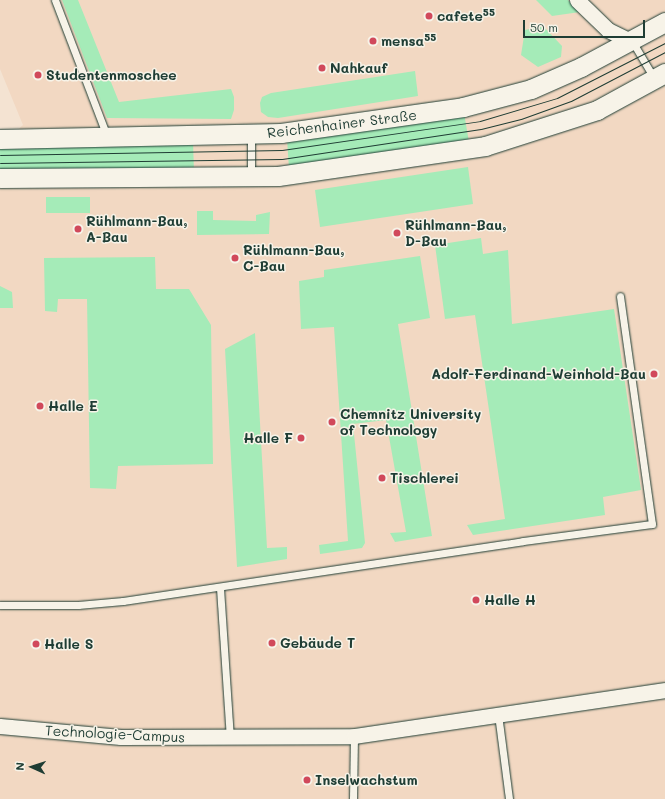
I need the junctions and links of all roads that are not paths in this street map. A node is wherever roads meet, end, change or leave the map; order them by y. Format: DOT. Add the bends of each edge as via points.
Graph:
graph roads {
  1 [pos="55,0"];
  2 [pos="577,0"];
  3 [pos="665,22"];
  4 [pos="632,41"];
  5 [pos="660,76"];
  6 [pos="250,135"];
  7 [pos="108,137"];
  8 [pos="0,138"];
  9 [pos="0,178"];
  10 [pos="251,178"];
  11 [pos="620,296"];
  12 [pos="220,588"];
  13 [pos="0,605"];
  14 [pos="665,690"];
  15 [pos="498,714"];
  16 [pos="0,726"];
  17 [pos="354,736"];
  18 [pos="230,737"];
  19 [pos="353,799"];
  20 [pos="509,799"];
  1 -- 7 [label="lane"];
  2 -- 4 [label="street" via="608,30"];
  3 -- 4 [label="street, Reichenhainer Straße"];
  4 -- 5 [label="lane"];
  4 -- 6 [label="street, Reichenhainer Straße" via="558,78 508,96 463,107 375,121 313,130"];
  5 -- 10 [label="street" via="597,110 484,146"];
  6 -- 7 [label="street, Reichenhainer Straße"];
  6 -- 10 [label="lane"];
  7 -- 8 [label="street, Reichenhainer Straße"];
  9 -- 10 [label="street"];
  11 -- 12 [label="lane" via="652,524 523,541"];
  12 -- 13 [label="lane" via="78,605"];
  12 -- 18 [label="lane"];
  14 -- 15 [label="street, Technologie-Campus"];
  15 -- 17 [label="street, Technologie-Campus"];
  15 -- 20 [label="lane"];
  16 -- 18 [label="street, Technologie-Campus" via="121,737"];
  17 -- 18 [label="street, Technologie-Campus"];
  17 -- 19 [label="lane"];
}
